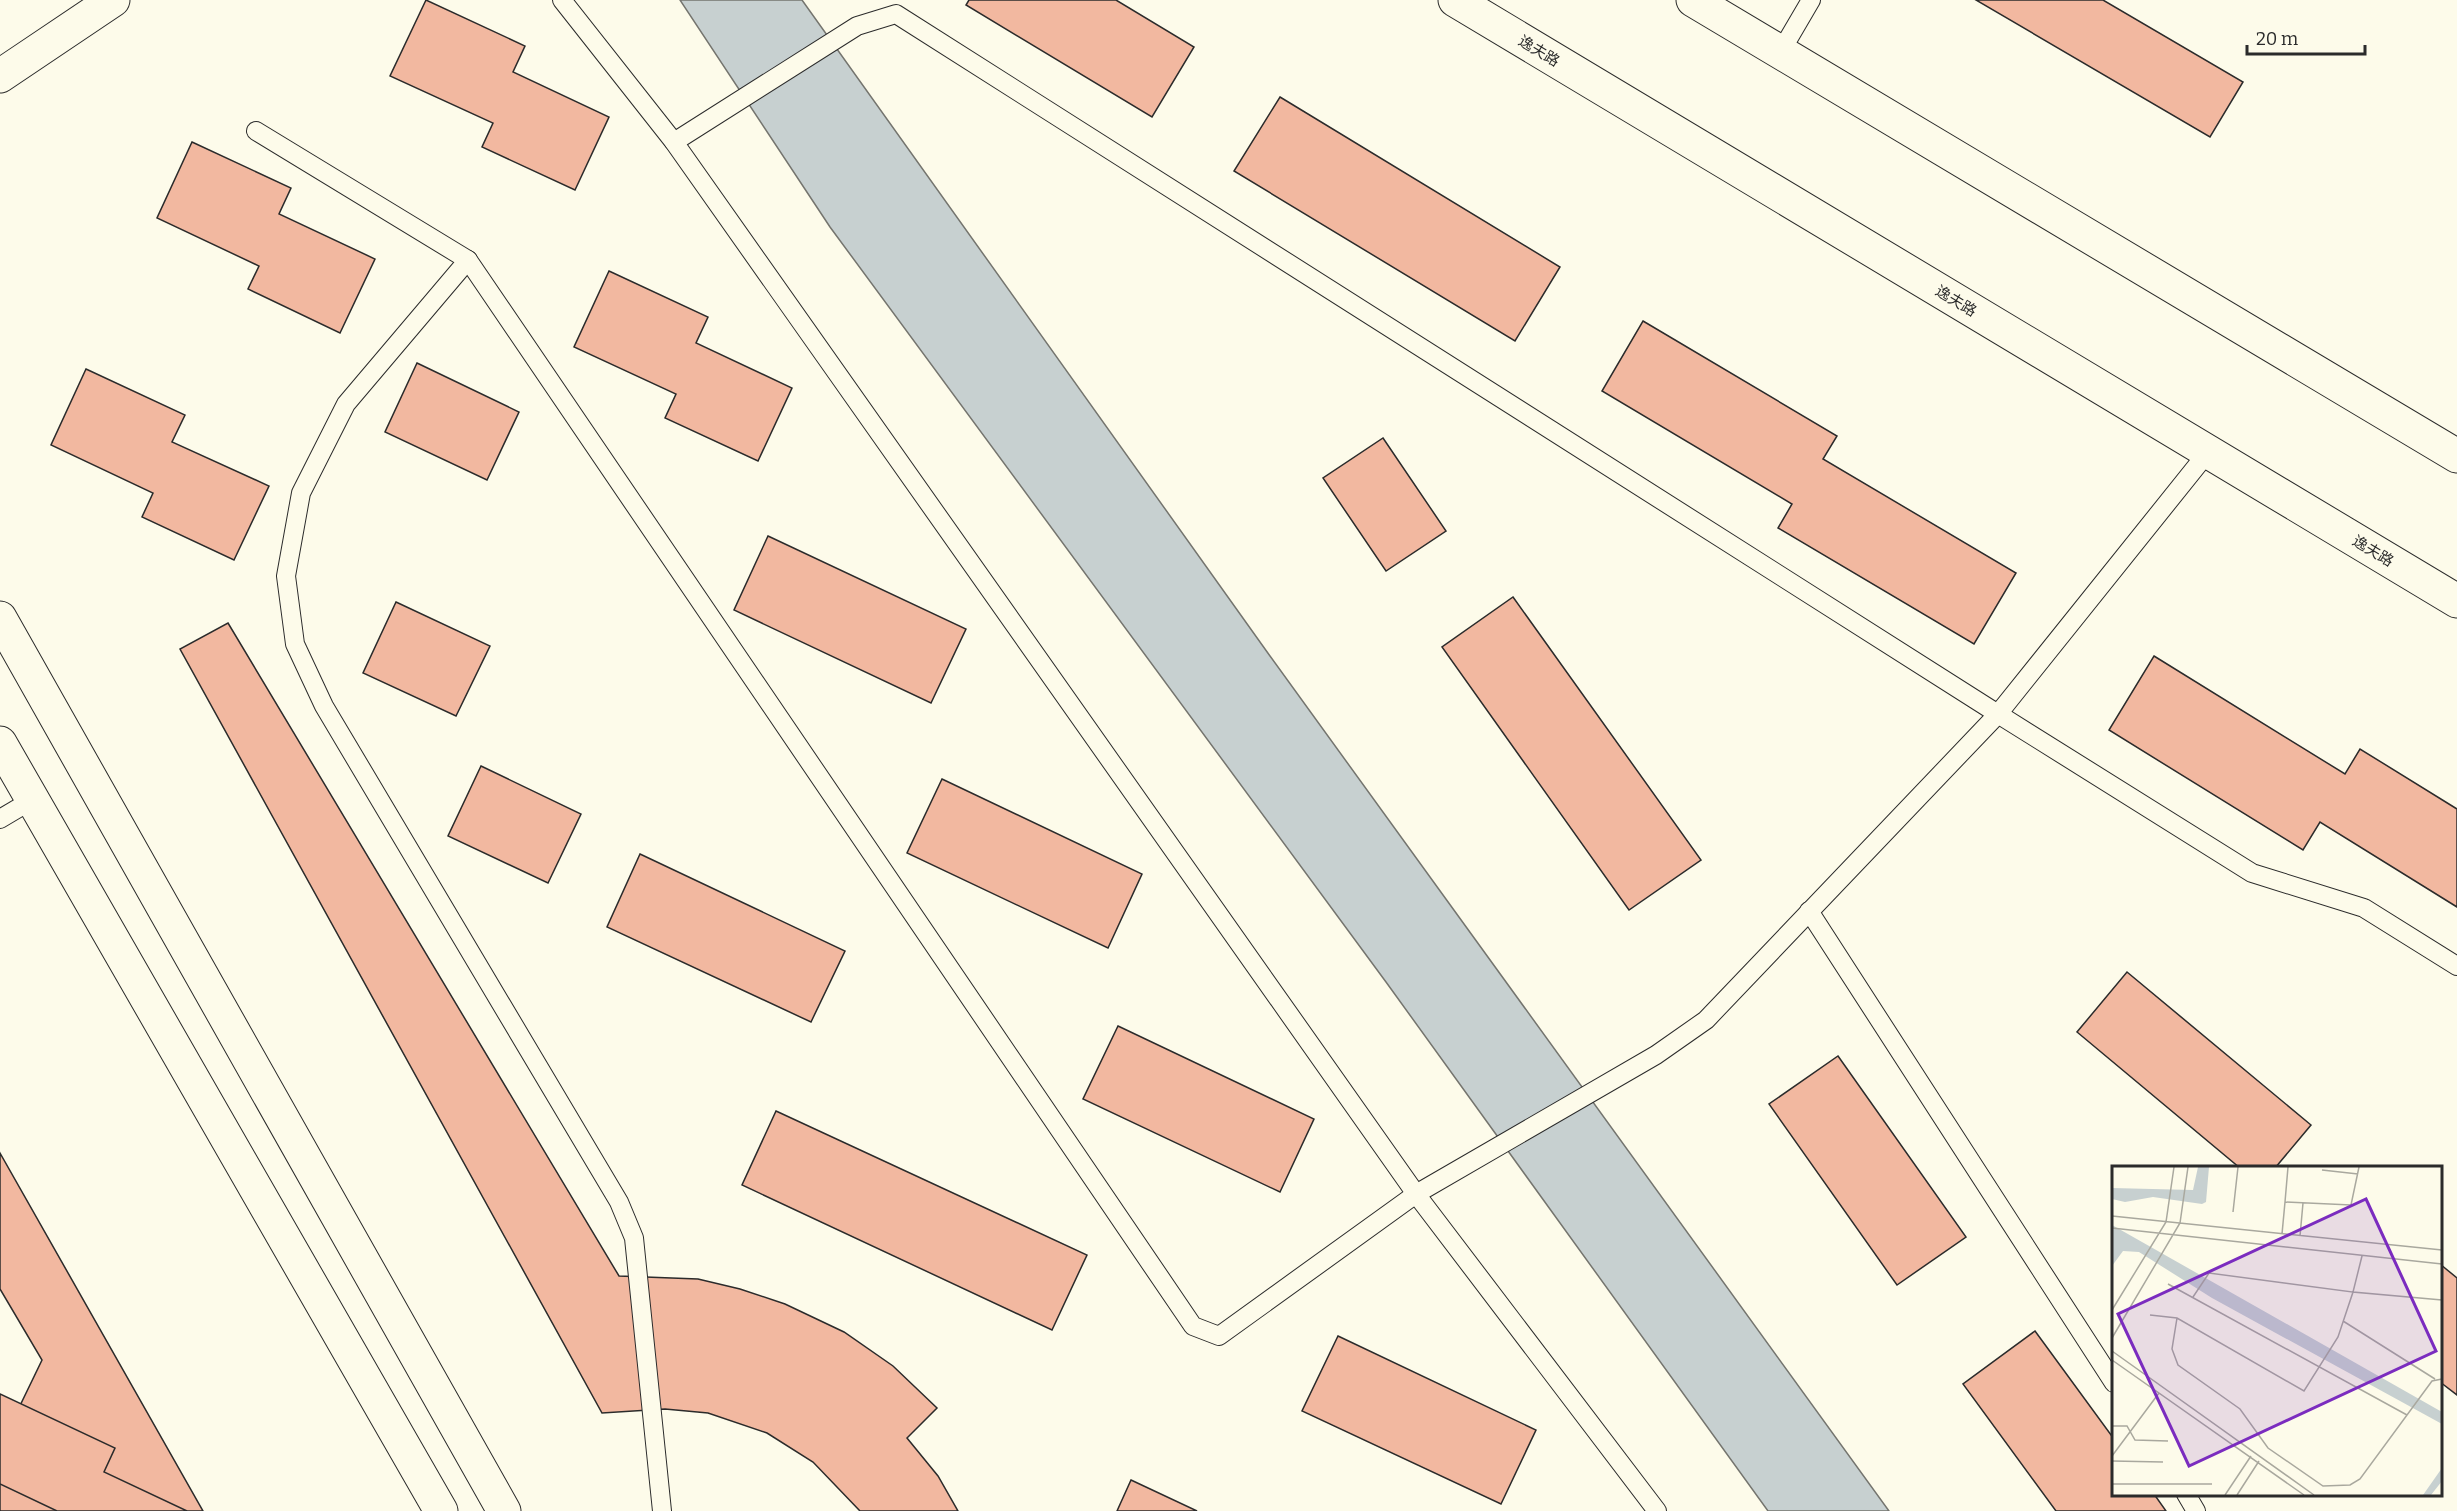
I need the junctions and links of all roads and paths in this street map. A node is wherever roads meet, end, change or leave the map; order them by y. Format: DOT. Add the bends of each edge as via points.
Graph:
graph roads {
  1 [pos="113,0"];
  2 [pos="562,0"];
  3 [pos="1455,0"];
  4 [pos="1693,0"];
  5 [pos="1811,0"];
  6 [pos="1780,53"];
  7 [pos="0,76"];
  8 [pos="256,131"];
  9 [pos="674,142"];
  10 [pos="468,260"];
  11 [pos="2208,452"];
  12 [pos="2457,456"];
  13 [pos="2457,601"];
  14 [pos="0,618"];
  15 [pos="1998,714"];
  16 [pos="0,743"];
  17 [pos="33,800"];
  18 [pos="0,819"];
  19 [pos="1809,911"];
  20 [pos="2457,966"];
  21 [pos="1416,1194"];
  22 [pos="2112,1380"];
  23 [pos="2187,1496"];
  24 [pos="441,1511"];
  25 [pos="504,1511"];
  26 [pos="662,1511"];
  27 [pos="1657,1511"];
  28 [pos="2196,1511"];
  1 -- 7 [label="main road"];
  2 -- 9 [label="lane"];
  3 -- 11 [label="main road, 逸夫路"];
  4 -- 6 [label="main road"];
  5 -- 6 [label="lane"];
  6 -- 12 [label="main road"];
  8 -- 10 [label="lane"];
  9 -- 15 [label="lane" via="857,27 896,14"];
  9 -- 21 [label="lane"];
  10 -- 21 [label="lane" via="1193,1326 1219,1336"];
  10 -- 26 [label="lane" via="346,404 301,493 286,576 295,644 324,706 613,1192 634,1238"];
  11 -- 13 [label="main road, 逸夫路"];
  11 -- 15 [label="lane"];
  14 -- 25 [label="main road"];
  15 -- 19 [label="lane"];
  15 -- 20 [label="lane" via="2252,873 2364,908"];
  16 -- 17 [label="main road"];
  17 -- 18 [label="lane"];
  17 -- 24 [label="main road"];
  19 -- 21 [label="lane" via="1706,1020 1656,1055"];
  19 -- 22 [label="lane"];
  21 -- 27 [label="lane"];
  23 -- 28 [label="lane"];
}
